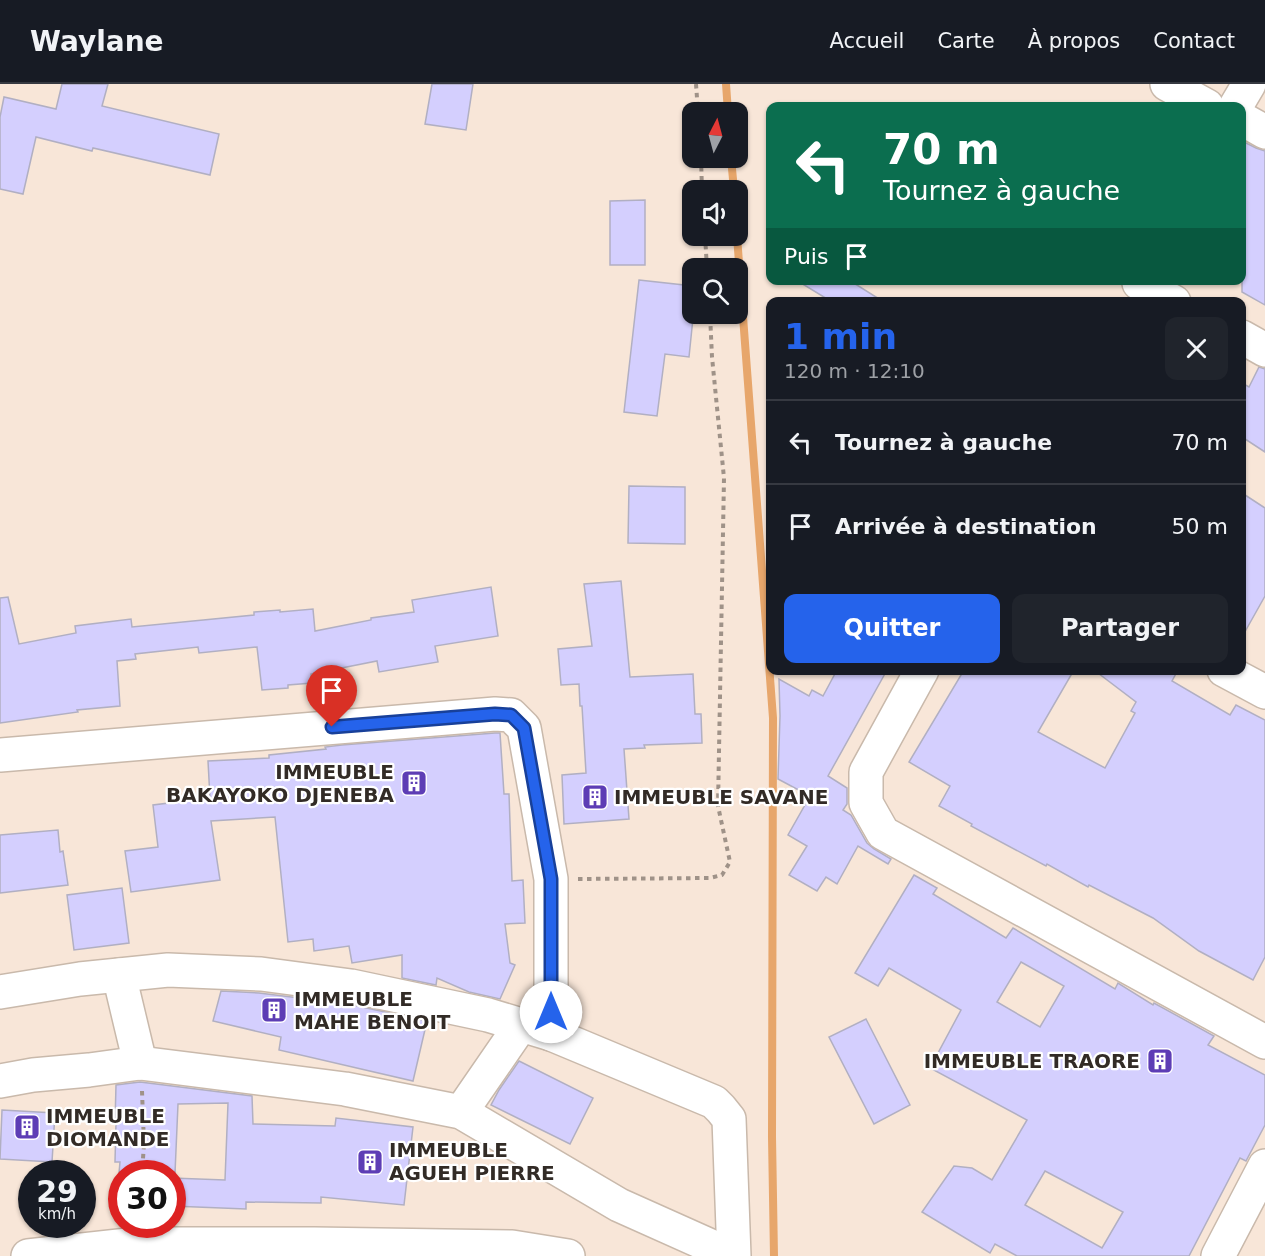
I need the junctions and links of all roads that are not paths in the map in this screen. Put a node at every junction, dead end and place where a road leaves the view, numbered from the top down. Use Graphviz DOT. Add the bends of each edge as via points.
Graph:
graph roads {
  1 [pos="1167,84"];
  2 [pos="1249,84"];
  3 [pos="1200,102"];
  4 [pos="1238,102"];
  5 [pos="1246,121"];
  6 [pos="1265,132"];
  7 [pos="1136,288"];
  8 [pos="1160,297"];
  9 [pos="1246,340"];
  10 [pos="1265,350"];
  11 [pos="919,675"];
  12 [pos="1233,675"];
  13 [pos="1265,692"];
  14 [pos="0,755"];
  15 [pos="119,975"];
  16 [pos="0,992"];
  17 [pos="536,1030"];
  18 [pos="1265,1042"];
  19 [pos="140,1063"];
  20 [pos="0,1081"];
  21 [pos="461,1112"];
  22 [pos="1265,1166"];
  23 [pos="28,1256"];
  24 [pos="568,1256"];
  25 [pos="734,1256"];
  26 [pos="1218,1256"];
  1 -- 3 [label="street"];
  2 -- 4 [label="street"];
  5 -- 6 [label="street"];
  7 -- 8 [label="street"];
  9 -- 10 [label="street"];
  11 -- 18 [label="street" via="866,772 866,803 883,833"];
  12 -- 13 [label="street"];
  14 -- 17 [label="street" via="511,715 524,728 551,879"];
  15 -- 16 [label="street"];
  15 -- 17 [label="street" via="168,970 261,974 351,986 488,1015"];
  15 -- 19 [label="street"];
  17 -- 21 [label="street"];
  17 -- 25 [label="street" via="714,1102 721,1109 729,1119"];
  19 -- 20 [label="street"];
  19 -- 21 [label="street" via="345,1089"];
  21 -- 25 [label="street" via="619,1205"];
  22 -- 26 [label="street"];
  23 -- 24 [label="street" via="137,1244 512,1247"];
}
